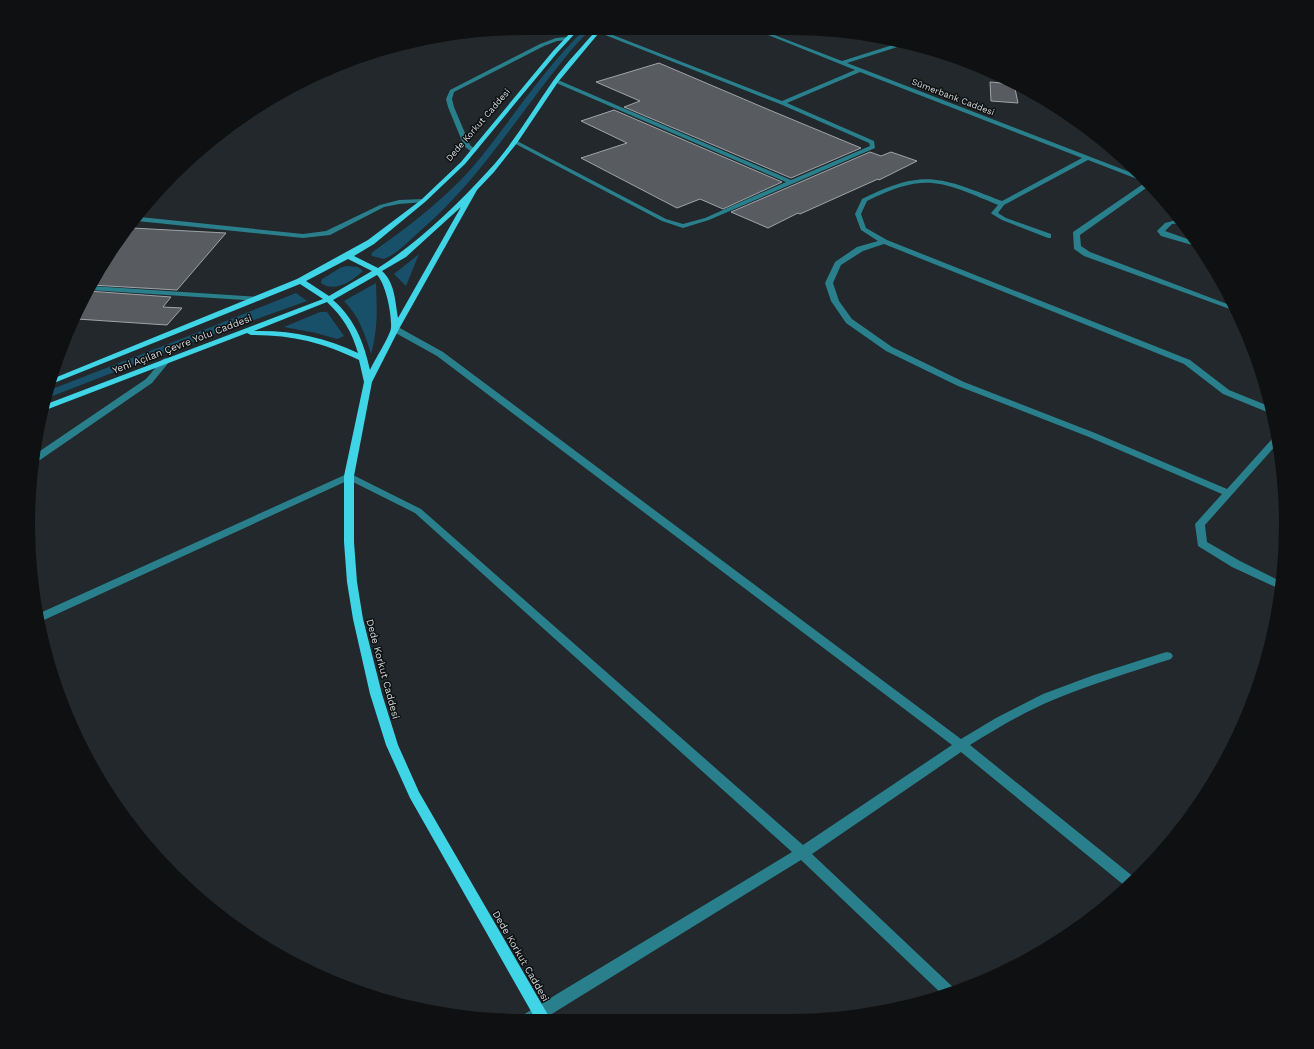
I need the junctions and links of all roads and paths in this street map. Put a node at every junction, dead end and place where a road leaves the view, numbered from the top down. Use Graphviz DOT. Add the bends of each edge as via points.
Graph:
graph roads {
  1 [pos="571,35"];
  2 [pos="595,35"];
  3 [pos="612,35"];
  4 [pos="770,35"];
  5 [pos="567,39"];
  6 [pos="894,46"];
  7 [pos="841,63"];
  8 [pos="859,70"];
  9 [pos="556,81"];
  10 [pos="782,103"];
  11 [pos="515,142"];
  12 [pos="474,151"];
  13 [pos="1087,158"];
  14 [pos="1134,176"];
  15 [pos="790,182"];
  16 [pos="1144,186"];
  17 [pos="474,190"];
  18 [pos="423,201"];
  19 [pos="1002,204"];
  20 [pos="142,219"];
  21 [pos="1173,221"];
  22 [pos="1048,236"];
  23 [pos="884,242"];
  24 [pos="1189,242"];
  25 [pos="348,256"];
  26 [pos="379,271"];
  27 [pos="300,281"];
  28 [pos="96,288"];
  29 [pos="258,298"];
  30 [pos="329,299"];
  31 [pos="1228,307"];
  32 [pos="395,329"];
  33 [pos="241,333"];
  34 [pos="364,359"];
  35 [pos="166,361"];
  36 [pos="57,380"];
  37 [pos="368,382"];
  38 [pos="50,405"];
  39 [pos="1265,408"];
  40 [pos="1272,444"];
  41 [pos="40,456"];
  42 [pos="349,476"];
  43 [pos="1228,493"];
  44 [pos="1275,583"];
  45 [pos="43,615"];
  46 [pos="1167,656"];
  47 [pos="961,745"];
  48 [pos="802,852"];
  49 [pos="1127,879"];
  50 [pos="946,988"];
  51 [pos="535,1014"];
  52 [pos="543,1014"];
  1 -- 5 [label="main road, Dede Korkut Caddesi"];
  2 -- 9 [label="main road, Dede Korkut Caddesi"];
  3 -- 10 [label="street"];
  4 -- 7 [label="street, Sümerbank Caddesi"];
  5 -- 12 [label="main road, Dede Korkut Caddesi"];
  5 -- 12 [label="street" via="542,45 452,91 449,98 451,108 467,146"];
  6 -- 7 [label="street"];
  7 -- 8 [label="street, Sümerbank Caddesi"];
  8 -- 10 [label="street"];
  8 -- 13 [label="street, Sümerbank Caddesi"];
  9 -- 11 [label="main road, Dede Korkut Caddesi"];
  9 -- 15 [label="street"];
  10 -- 15 [label="street" via="872,142 873,148"];
  11 -- 15 [label="street" via="664,220 683,226 707,219"];
  11 -- 17 [label="main road, Dede Korkut Caddesi"];
  12 -- 18 [label="main road, Dede Korkut Caddesi"];
  13 -- 14 [label="street, Sümerbank Caddesi"];
  13 -- 19 [label="street"];
  16 -- 31 [label="street" via="1076,234 1077,247 1087,254"];
  17 -- 26 [label="main road, Dede Korkut Caddesi" via="420,242"];
  17 -- 32 [label="main road, Dede Korkut Caddesi"];
  18 -- 20 [label="street" via="382,206 328,233 303,236"];
  18 -- 25 [label="main road, Dede Korkut Caddesi" via="371,242"];
  19 -- 22 [label="street" via="994,213"];
  19 -- 23 [label="street" via="954,185 931,180 911,181 886,189 864,200 858,214 863,229"];
  21 -- 24 [label="street" via="1160,231"];
  23 -- 39 [label="street" via="1186,362 1226,392"];
  23 -- 43 [label="street" via="860,249 838,264 829,283 836,301 849,321 889,350 961,384 1092,435"];
  25 -- 26 [label="main road"];
  25 -- 27 [label="main road, Dede Korkut Caddesi"];
  26 -- 30 [label="main road, Dede Korkut Caddesi"];
  26 -- 32 [label="main road" via="389,284"];
  27 -- 29 [label="main road, Yeni Açılan Çevre Yolu Caddesi"];
  27 -- 30 [label="main road, Dede Korkut Caddesi"];
  28 -- 29 [label="street"];
  29 -- 36 [label="main road, Yeni Açılan Çevre Yolu Caddesi"];
  30 -- 33 [label="main road, Yeni Açılan Çevre Yolu Caddesi"];
  30 -- 34 [label="main road, Dede Korkut Caddesi" via="357,335"];
  32 -- 37 [label="main road, Dede Korkut Caddesi"];
  32 -- 47 [label="street" via="440,354"];
  33 -- 34 [label="main road" via="268,332 305,336 326,342"];
  33 -- 35 [label="main road, Yeni Açılan Çevre Yolu Caddesi"];
  34 -- 37 [label="main road, Dede Korkut Caddesi"];
  35 -- 38 [label="main road, Yeni Açılan Çevre Yolu Caddesi"];
  35 -- 41 [label="street" via="149,381"];
  37 -- 42 [label="main road, Dede Korkut Caddesi"];
  40 -- 43 [label="street"];
  42 -- 45 [label="street"];
  42 -- 48 [label="street" via="418,510"];
  42 -- 51 [label="main road, Dede Korkut Caddesi" via="352,582 376,694 392,745 414,794"];
  43 -- 44 [label="street" via="1200,524 1202,544"];
  46 -- 47 [label="street" via="1093,680 1032,705"];
  47 -- 48 [label="street"];
  47 -- 49 [label="street"];
  48 -- 50 [label="street"];
  48 -- 52 [label="street"];
}
